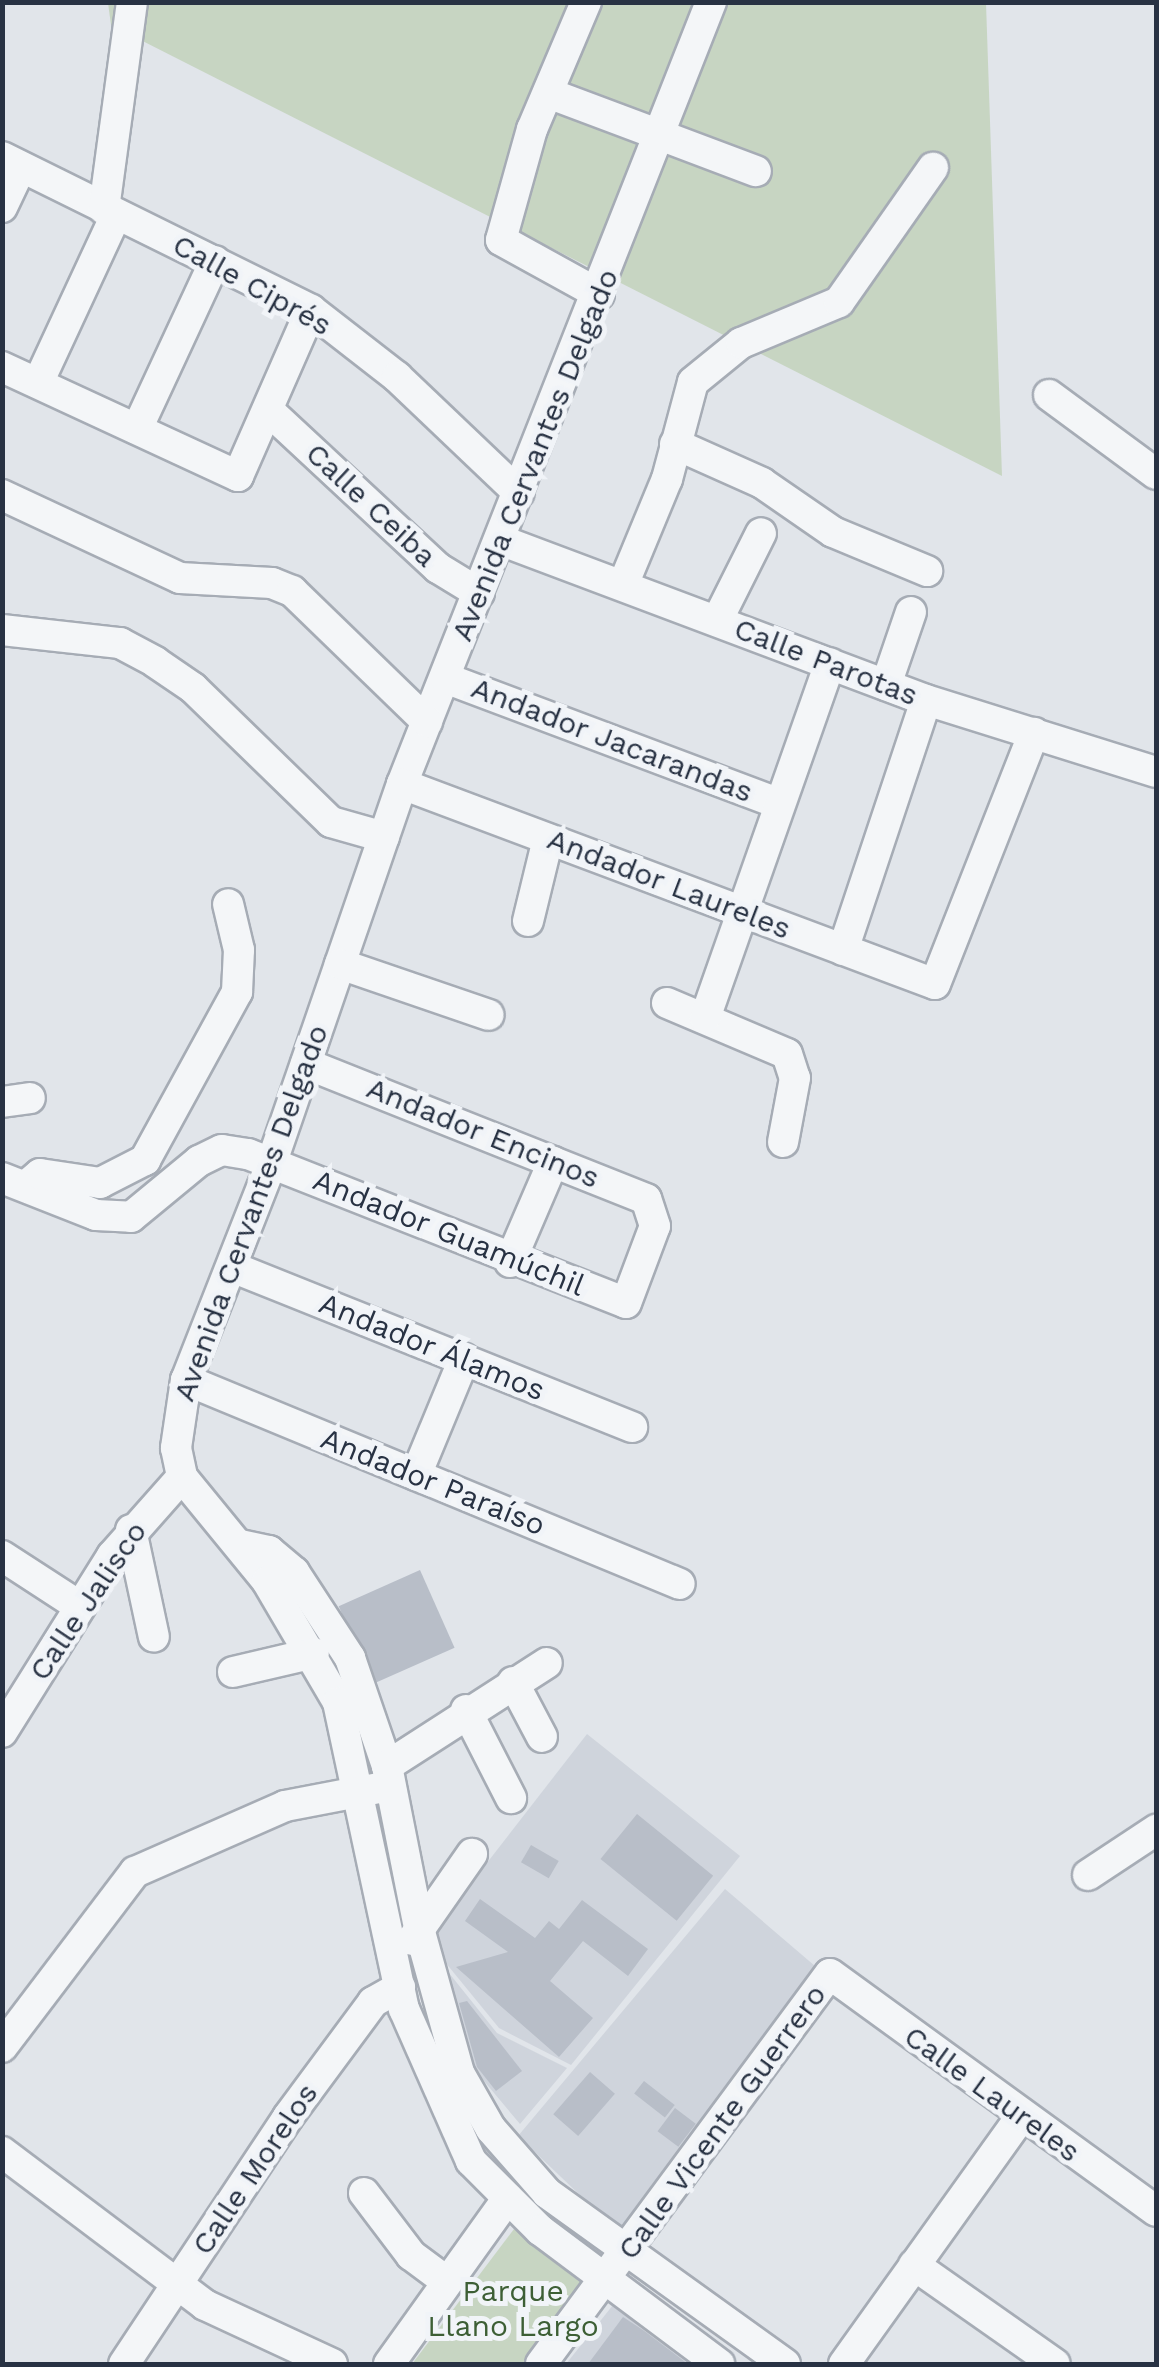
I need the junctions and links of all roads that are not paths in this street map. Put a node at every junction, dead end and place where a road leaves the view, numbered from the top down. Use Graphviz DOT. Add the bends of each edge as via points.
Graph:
graph roads {
  1 [pos="132,2"];
  2 [pos="586,2"];
  3 [pos="711,2"];
  4 [pos="548,93"];
  5 [pos="663,137"];
  6 [pos="12,162"];
  7 [pos="933,168"];
  8 [pos="756,171"];
  9 [pos="2,207"];
  10 [pos="110,212"];
  11 [pos="215,261"];
  12 [pos="599,294"];
  13 [pos="311,310"];
  14 [pos="2,366"];
  15 [pos="38,383"];
  16 [pos="1048,395"];
  17 [pos="268,410"];
  18 [pos="137,429"];
  19 [pos="675,444"];
  20 [pos="1156,474"];
  21 [pos="519,493"];
  22 [pos="2,495"];
  23 [pos="761,533"];
  24 [pos="500,540"];
  25 [pos="927,571"];
  26 [pos="623,586"];
  27 [pos="479,592"];
  28 [pos="912,612"];
  29 [pos="718,621"];
  30 [pos="2,630"];
  31 [pos="830,663"];
  32 [pos="445,678"];
  33 [pos="886,684"];
  34 [pos="926,700"];
  35 [pos="427,722"];
  36 [pos="1034,733"];
  37 [pos="1156,772"];
  38 [pos="402,784"];
  39 [pos="778,803"];
  40 [pos="384,837"];
  41 [pos="548,839"];
  42 [pos="228,904"];
  43 [pos="738,910"];
  44 [pos="528,920"];
  45 [pos="843,950"];
  46 [pos="340,964"];
  47 [pos="667,1002"];
  48 [pos="489,1015"];
  49 [pos="705,1018"];
  50 [pos="306,1064"];
  51 [pos="783,1142"];
  52 [pos="272,1162"];
  53 [pos="553,1162"];
  54 [pos="15,1182"];
  55 [pos="510,1262"];
  56 [pos="232,1267"];
  57 [pos="626,1303"];
  58 [pos="464,1359"];
  59 [pos="186,1380"];
  60 [pos="632,1427"];
  61 [pos="416,1475"];
  62 [pos="182,1477"];
  63 [pos="131,1530"];
  64 [pos="2,1556"];
  65 [pos="680,1584"];
  66 [pos="79,1606"];
  67 [pos="154,1637"];
  68 [pos="316,1639"];
  69 [pos="547,1664"];
  70 [pos="234,1672"];
  71 [pos="513,1682"];
  72 [pos="466,1710"];
  73 [pos="2,1732"];
  74 [pos="542,1737"];
  75 [pos="381,1781"];
  76 [pos="510,1798"];
  77 [pos="1156,1830"];
  78 [pos="472,1854"];
  79 [pos="1088,1875"];
  80 [pos="420,1932"];
  81 [pos="396,1973"];
  82 [pos="830,1974"];
  83 [pos="2,2048"];
  84 [pos="1021,2117"];
  85 [pos="2,2152"];
  86 [pos="364,2193"];
  87 [pos="508,2198"];
  88 [pos="1156,2211"];
  89 [pos="626,2254"];
  90 [pos="914,2265"];
  91 [pos="446,2281"];
  92 [pos="606,2282"];
  93 [pos="180,2285"];
  94 [pos="124,2364"];
  95 [pos="332,2364"];
  96 [pos="389,2364"];
  97 [pos="541,2364"];
  98 [pos="719,2364"];
  99 [pos="786,2364"];
  100 [pos="844,2364"];
  101 [pos="1055,2364"];
  1 -- 10 [label="street"];
  2 -- 4 [label="street"];
  3 -- 5 [label="street, Avenida Cervantes Delgado"];
  4 -- 5 [label="street"];
  4 -- 12 [label="street" via="501,240"];
  5 -- 8 [label="street"];
  5 -- 12 [label="street, Avenida Cervantes Delgado"];
  6 -- 9 [label="street"];
  6 -- 10 [label="street, Calle Ciprés"];
  7 -- 19 [label="street" via="847,294 741,344 693,382"];
  10 -- 11 [label="street, Calle Ciprés"];
  10 -- 15 [label="street"];
  11 -- 13 [label="street, Calle Ciprés"];
  11 -- 18 [label="street"];
  12 -- 21 [label="street, Avenida Cervantes Delgado"];
  13 -- 17 [label="street"];
  13 -- 21 [label="street, Calle Ciprés" via="397,377"];
  14 -- 15 [label="street"];
  15 -- 18 [label="street"];
  16 -- 20 [label="street"];
  17 -- 18 [label="street" via="238,476"];
  17 -- 27 [label="street, Calle Ceiba" via="438,568"];
  19 -- 25 [label="street" via="762,484 833,532"];
  19 -- 26 [label="street"];
  21 -- 24 [label="street, Avenida Cervantes Delgado"];
  22 -- 35 [label="street" via="180,578 272,583 292,591"];
  23 -- 29 [label="street"];
  24 -- 26 [label="street, Calle Parotas"];
  24 -- 27 [label="street, Avenida Cervantes Delgado"];
  26 -- 29 [label="street, Calle Parotas"];
  27 -- 32 [label="street, Avenida Cervantes Delgado"];
  28 -- 33 [label="street"];
  29 -- 31 [label="street, Calle Parotas"];
  30 -- 40 [label="street" via="120,644 155,662 193,688 331,822"];
  31 -- 33 [label="street, Calle Parotas"];
  31 -- 39 [label="street"];
  32 -- 35 [label="street, Avenida Cervantes Delgado"];
  32 -- 39 [label="street, Andador Jacarandas"];
  33 -- 34 [label="street, Calle Parotas"];
  34 -- 36 [label="street, Calle Parotas"];
  34 -- 45 [label="street"];
  35 -- 38 [label="street, Avenida Cervantes Delgado"];
  36 -- 37 [label="street, Calle Parotas"];
  36 -- 45 [label="street, Andador Laureles" via="935,984"];
  38 -- 40 [label="street, Avenida Cervantes Delgado"];
  38 -- 41 [label="street, Andador Laureles"];
  39 -- 43 [label="street"];
  40 -- 46 [label="street, Avenida Cervantes Delgado"];
  41 -- 43 [label="street, Andador Laureles"];
  41 -- 44 [label="street"];
  42 -- 54 [label="street" via="239,950 237,992 226,1024 145,1160 111,1181 40,1174"];
  43 -- 45 [label="street, Andador Laureles"];
  43 -- 49 [label="street"];
  46 -- 48 [label="street"];
  46 -- 50 [label="street, Avenida Cervantes Delgado"];
  47 -- 49 [label="street"];
  49 -- 51 [label="street" via="787,1054 795,1078"];
  50 -- 52 [label="street, Avenida Cervantes Delgado"];
  50 -- 53 [label="street, Andador Encinos"];
  52 -- 54 [label="street, Andador Guamúchil" via="222,1150 130,1217 96,1215"];
  52 -- 55 [label="street, Andador Guamúchil"];
  52 -- 56 [label="street, Avenida Cervantes Delgado"];
  53 -- 55 [label="street"];
  53 -- 57 [label="street, Andador Encinos" via="632,1191 654,1211"];
  55 -- 57 [label="street, Andador Guamúchil"];
  56 -- 58 [label="street, Andador Álamos"];
  56 -- 59 [label="street, Avenida Cervantes Delgado"];
  58 -- 60 [label="street, Andador Álamos"];
  58 -- 61 [label="street"];
  59 -- 61 [label="street, Andador Paraíso"];
  59 -- 62 [label="street, Avenida Cervantes Delgado" via="176,1448"];
  61 -- 65 [label="street, Andador Paraíso"];
  62 -- 63 [label="street, Calle Jalisco"];
  62 -- 68 [label="street"];
  63 -- 66 [label="street, Calle Jalisco"];
  63 -- 67 [label="street"];
  64 -- 66 [label="street"];
  66 -- 73 [label="street, Calle Jalisco"];
  68 -- 70 [label="street"];
  68 -- 75 [label="street" via="338,1702"];
  69 -- 71 [label="street"];
  71 -- 72 [label="street"];
  71 -- 74 [label="street"];
  72 -- 75 [label="street"];
  72 -- 76 [label="street"];
  75 -- 80 [label="street"];
  75 -- 81 [label="street"];
  75 -- 83 [label="street" via="285,1806 136,1872"];
  77 -- 79 [label="street"];
  78 -- 80 [label="street, Calle Morelos"];
  80 -- 81 [label="street, Calle Morelos"];
  80 -- 89 [label="street" via="459,2073 491,2129 547,2193"];
  81 -- 87 [label="street" via="471,2161"];
  81 -- 93 [label="street, Calle Morelos" via="330,2059"];
  82 -- 84 [label="street, Calle Laureles"];
  82 -- 89 [label="street, Calle Vicente Guerrero"];
  84 -- 88 [label="street, Calle Laureles"];
  84 -- 90 [label="street"];
  85 -- 93 [label="street"];
  86 -- 91 [label="street" via="410,2255"];
  87 -- 91 [label="street"];
  87 -- 92 [label="street"];
  89 -- 92 [label="street, Calle Vicente Guerrero"];
  89 -- 99 [label="street"];
  90 -- 100 [label="street"];
  90 -- 101 [label="street"];
  91 -- 96 [label="street"];
  92 -- 97 [label="street, Calle Vicente Guerrero"];
  92 -- 98 [label="street"];
  93 -- 94 [label="street, Calle Morelos"];
  93 -- 95 [label="street" via="254,2333"];
}
